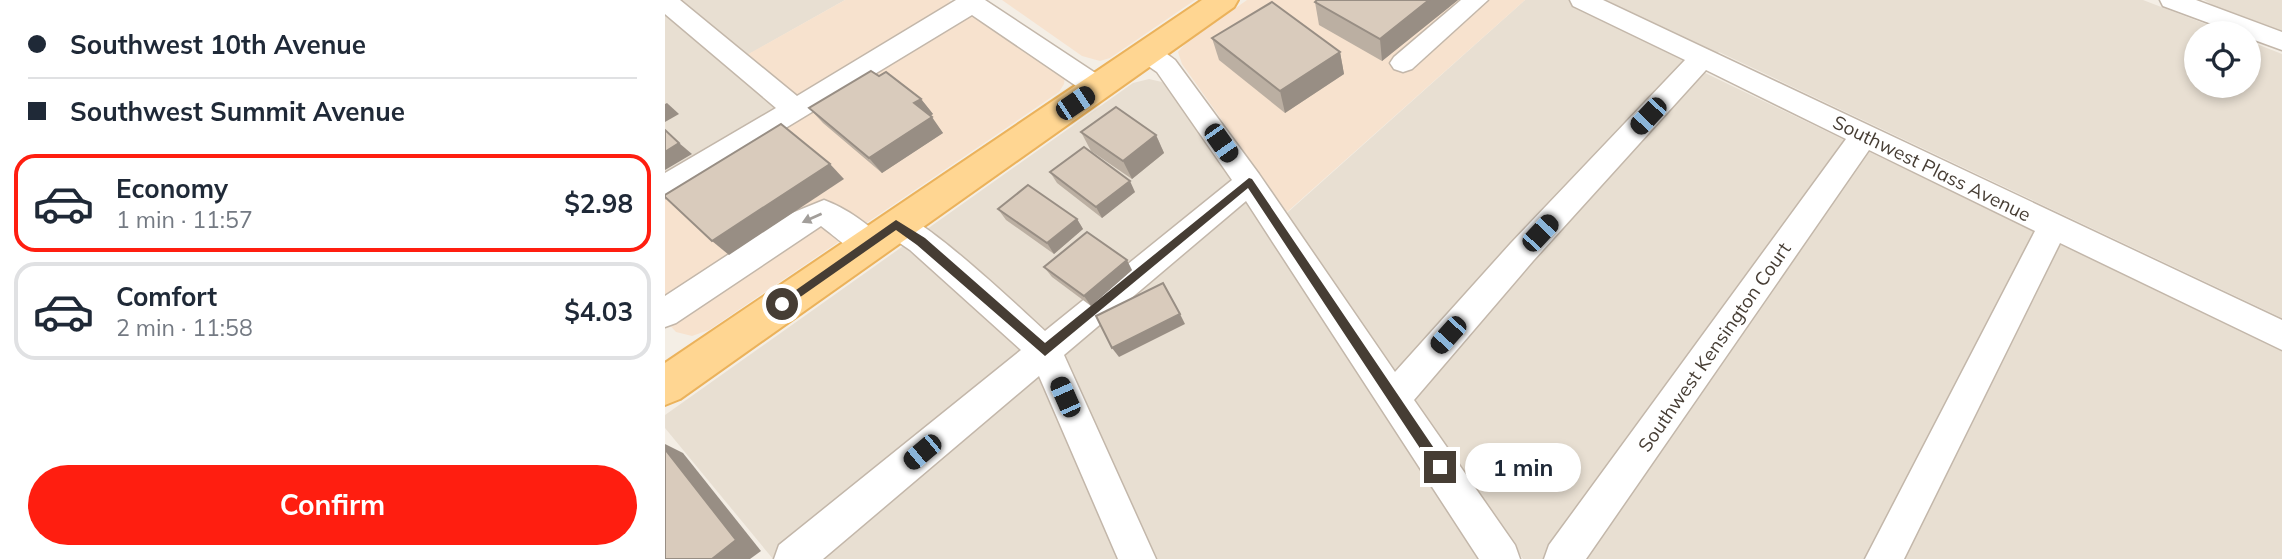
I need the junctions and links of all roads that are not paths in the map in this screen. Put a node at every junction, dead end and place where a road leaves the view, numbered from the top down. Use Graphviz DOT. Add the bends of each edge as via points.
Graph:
graph roads {
  1 [pos="1223,0"];
  2 [pos="1476,0"];
  3 [pos="1582,0"];
  4 [pos="2172,0"];
  5 [pos="665,1"];
  6 [pos="971,1"];
  7 [pos="2282,41"];
  8 [pos="1147,53"];
  9 [pos="1702,58"];
  10 [pos="1403,63"];
  11 [pos="1097,87"];
  12 [pos="795,109"];
  13 [pos="1864,135"];
  14 [pos="1249,182"];
  15 [pos="665,187"];
  16 [pos="2053,226"];
  17 [pos="882,234"];
  18 [pos="665,313"];
  19 [pos="2282,336"];
  20 [pos="1045,351"];
  21 [pos="668,378"];
  22 [pos="1394,398"];
  23 [pos="798,557"];
  24 [pos="1137,559"];
  25 [pos="1501,559"];
  26 [pos="1563,559"];
  27 [pos="1884,559"];
  1 -- 8 [label="main road"];
  2 -- 10 [label="street"];
  3 -- 9 [label="street, Southwest Plass Avenue"];
  4 -- 7 [label="street"];
  5 -- 12 [label="street"];
  6 -- 11 [label="street"];
  6 -- 12 [label="street"];
  8 -- 11 [label="main road"];
  8 -- 14 [label="street" via="1166,66"];
  9 -- 13 [label="street, Southwest Plass Avenue"];
  9 -- 22 [label="street"];
  11 -- 17 [label="main road"];
  12 -- 15 [label="street"];
  13 -- 16 [label="street, Southwest Plass Avenue"];
  13 -- 26 [label="street, Southwest Kensington Court"];
  14 -- 20 [label="street"];
  14 -- 22 [label="street"];
  16 -- 19 [label="street, Southwest Plass Avenue"];
  16 -- 27 [label="street"];
  17 -- 18 [label="street, one-way" via="824,212 803,221"];
  17 -- 20 [label="street" via="921,242"];
  17 -- 21 [label="main road"];
  20 -- 23 [label="street"];
  20 -- 24 [label="street"];
  22 -- 25 [label="street"];
}
